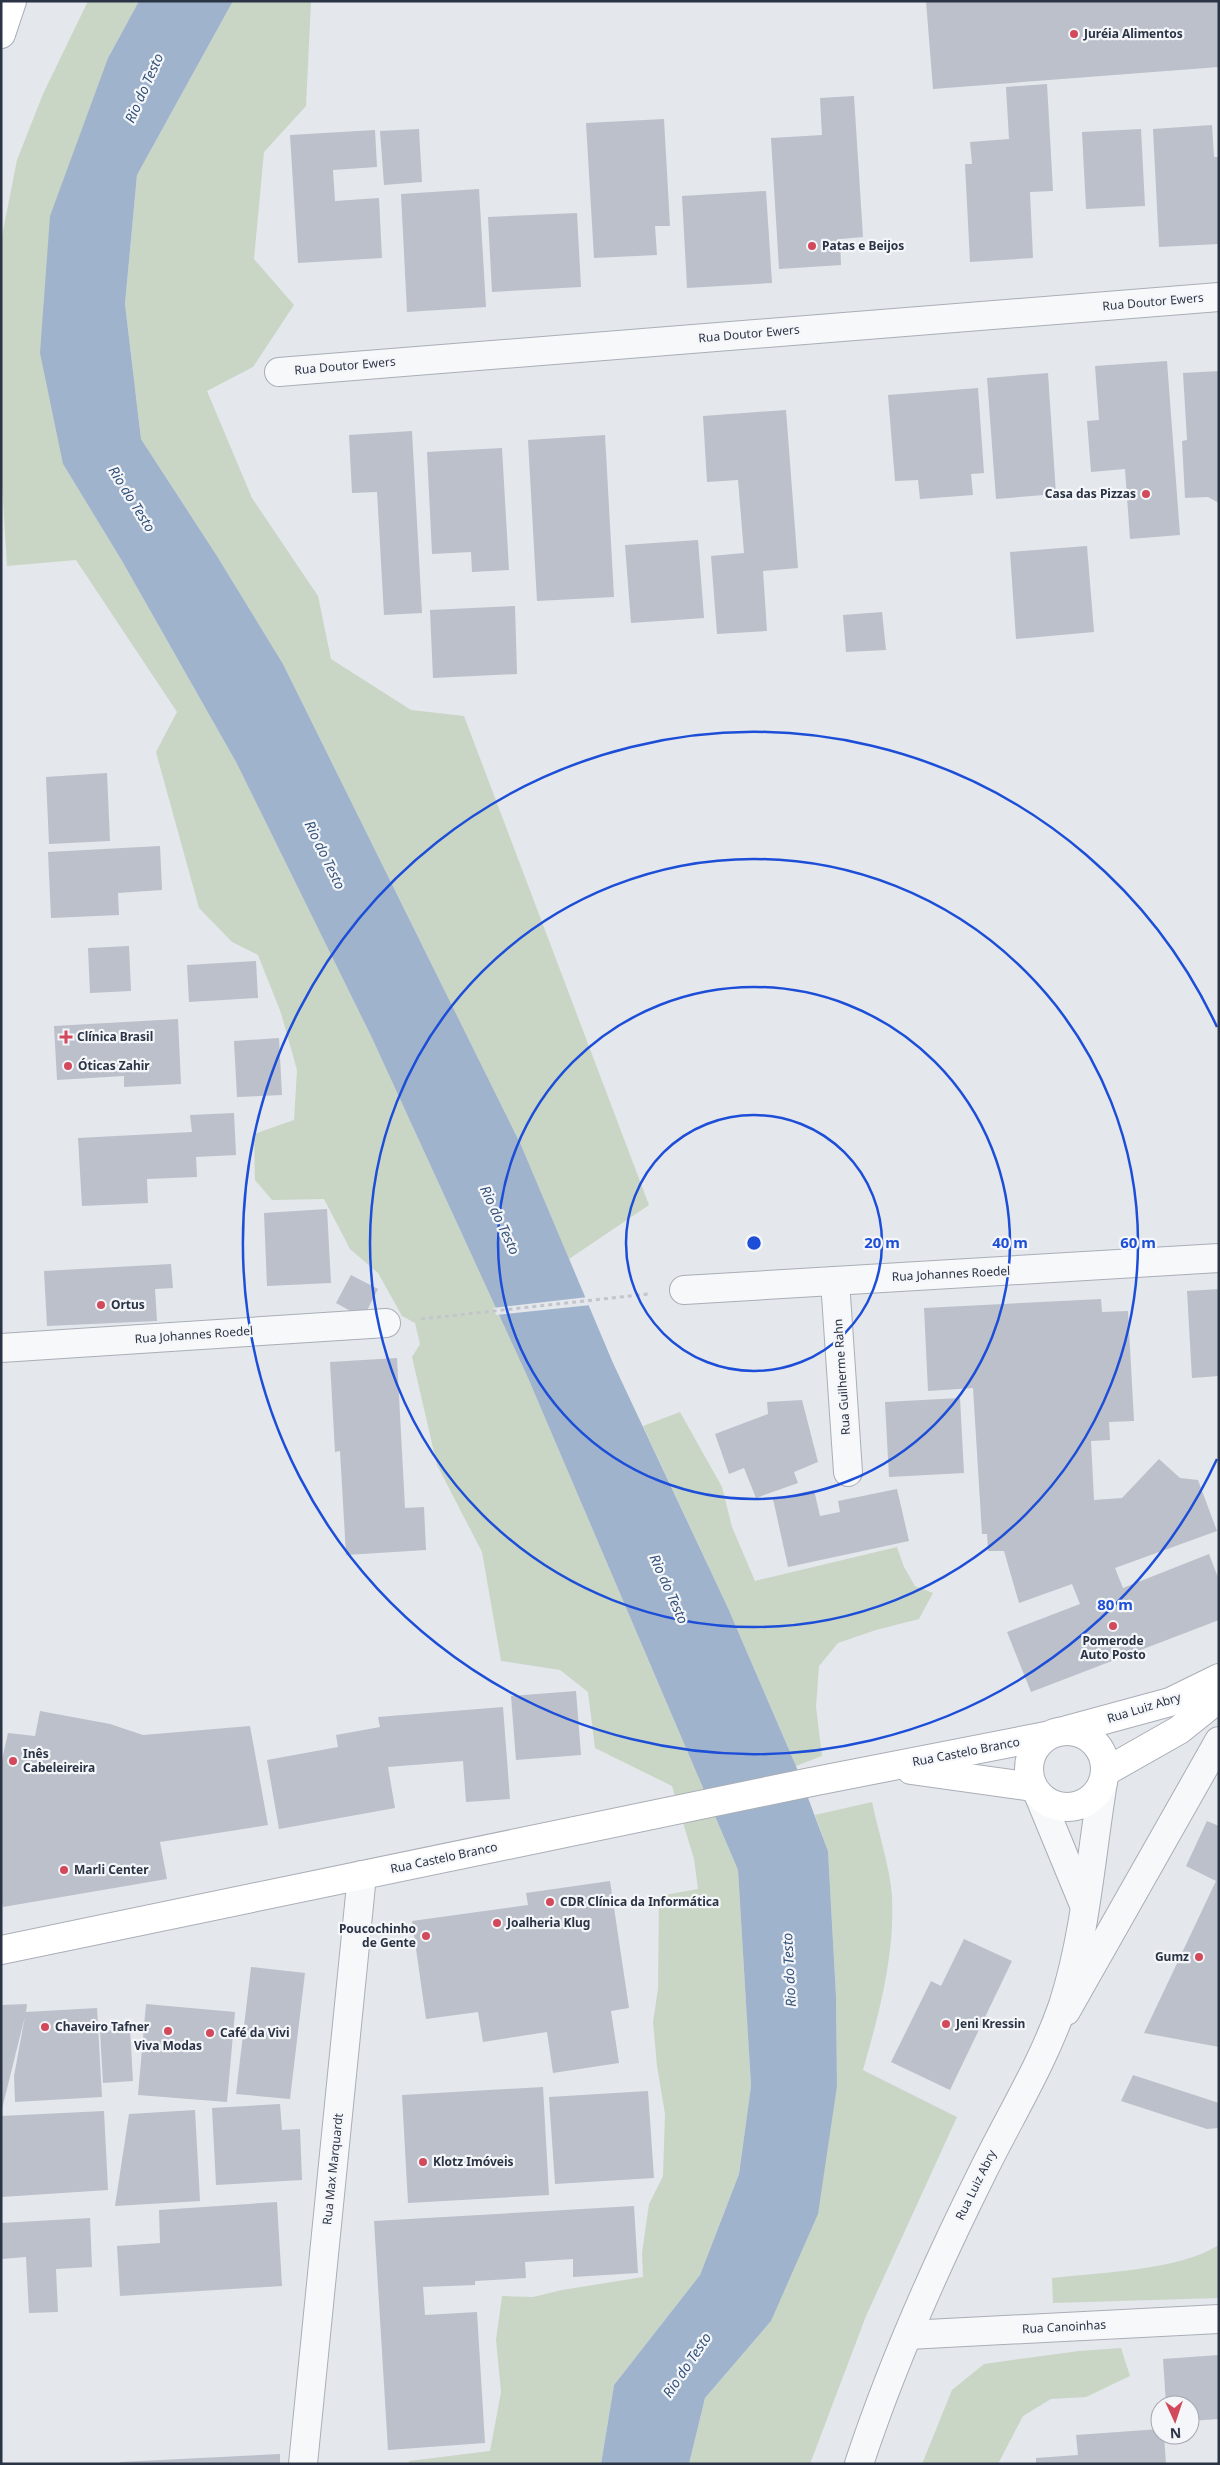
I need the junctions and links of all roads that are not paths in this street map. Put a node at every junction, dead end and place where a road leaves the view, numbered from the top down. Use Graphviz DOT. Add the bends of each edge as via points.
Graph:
graph roads {
  1 [pos="12,1"];
  2 [pos="1,34"];
  3 [pos="1219,297"];
  4 [pos="279,372"];
  5 [pos="1219,1258"];
  6 [pos="835,1282"];
  7 [pos="684,1290"];
  8 [pos="386,1323"];
  9 [pos="1,1348"];
  10 [pos="848,1472"];
  11 [pos="1219,1678"];
  12 [pos="1219,1698"];
  13 [pos="1056,1733"];
  14 [pos="1219,1741"];
  15 [pos="887,1767"];
  16 [pos="1104,1777"];
  17 [pos="1036,1792"];
  18 [pos="362,1875"];
  19 [pos="1084,1905"];
  20 [pos="1,1950"];
  21 [pos="1050,2040"];
  22 [pos="1219,2319"];
  23 [pos="908,2335"];
  24 [pos="303,2464"];
  25 [pos="860,2464"];
  1 -- 2 [label="main road"];
  3 -- 4 [label="street, Rua Doutor Ewers"];
  5 -- 6 [label="street, Rua Johannes Roedel"];
  6 -- 7 [label="street, Rua Johannes Roedel"];
  6 -- 10 [label="street, Rua Guilherme Rahn"];
  8 -- 9 [label="street, Rua Johannes Roedel"];
  11 -- 13 [label="main road, Rua Luiz Abry" via="1170,1702"];
  12 -- 16 [label="main road, Rua Luiz Abry" via="1179,1730"];
  13 -- 15 [label="main road, Rua Castelo Branco"];
  13 -- 16 [label="main road" via="1077,1732 1095,1743 1101,1751"];
  13 -- 17 [label="main road" via="1038,1742 1029,1759 1030,1779"];
  14 -- 21 [label="street"];
  15 -- 17 [label="main road, Rua Castelo Branco"];
  15 -- 18 [label="main road, Rua Castelo Branco"];
  16 -- 17 [label="main road" via="1092,1797 1075,1806 1056,1805"];
  16 -- 19 [label="street, Rua Luiz Abry"];
  17 -- 19 [label="street"];
  18 -- 20 [label="main road, Rua Castelo Branco"];
  18 -- 24 [label="street, Rua Max Marquardt"];
  19 -- 21 [label="street, Rua Luiz Abry" via="1076,1957"];
  21 -- 23 [label="street, Rua Luiz Abry" via="955,2228"];
  22 -- 23 [label="street, Rua Canoinhas"];
  23 -- 25 [label="street, Rua Luiz Abry"];
}
